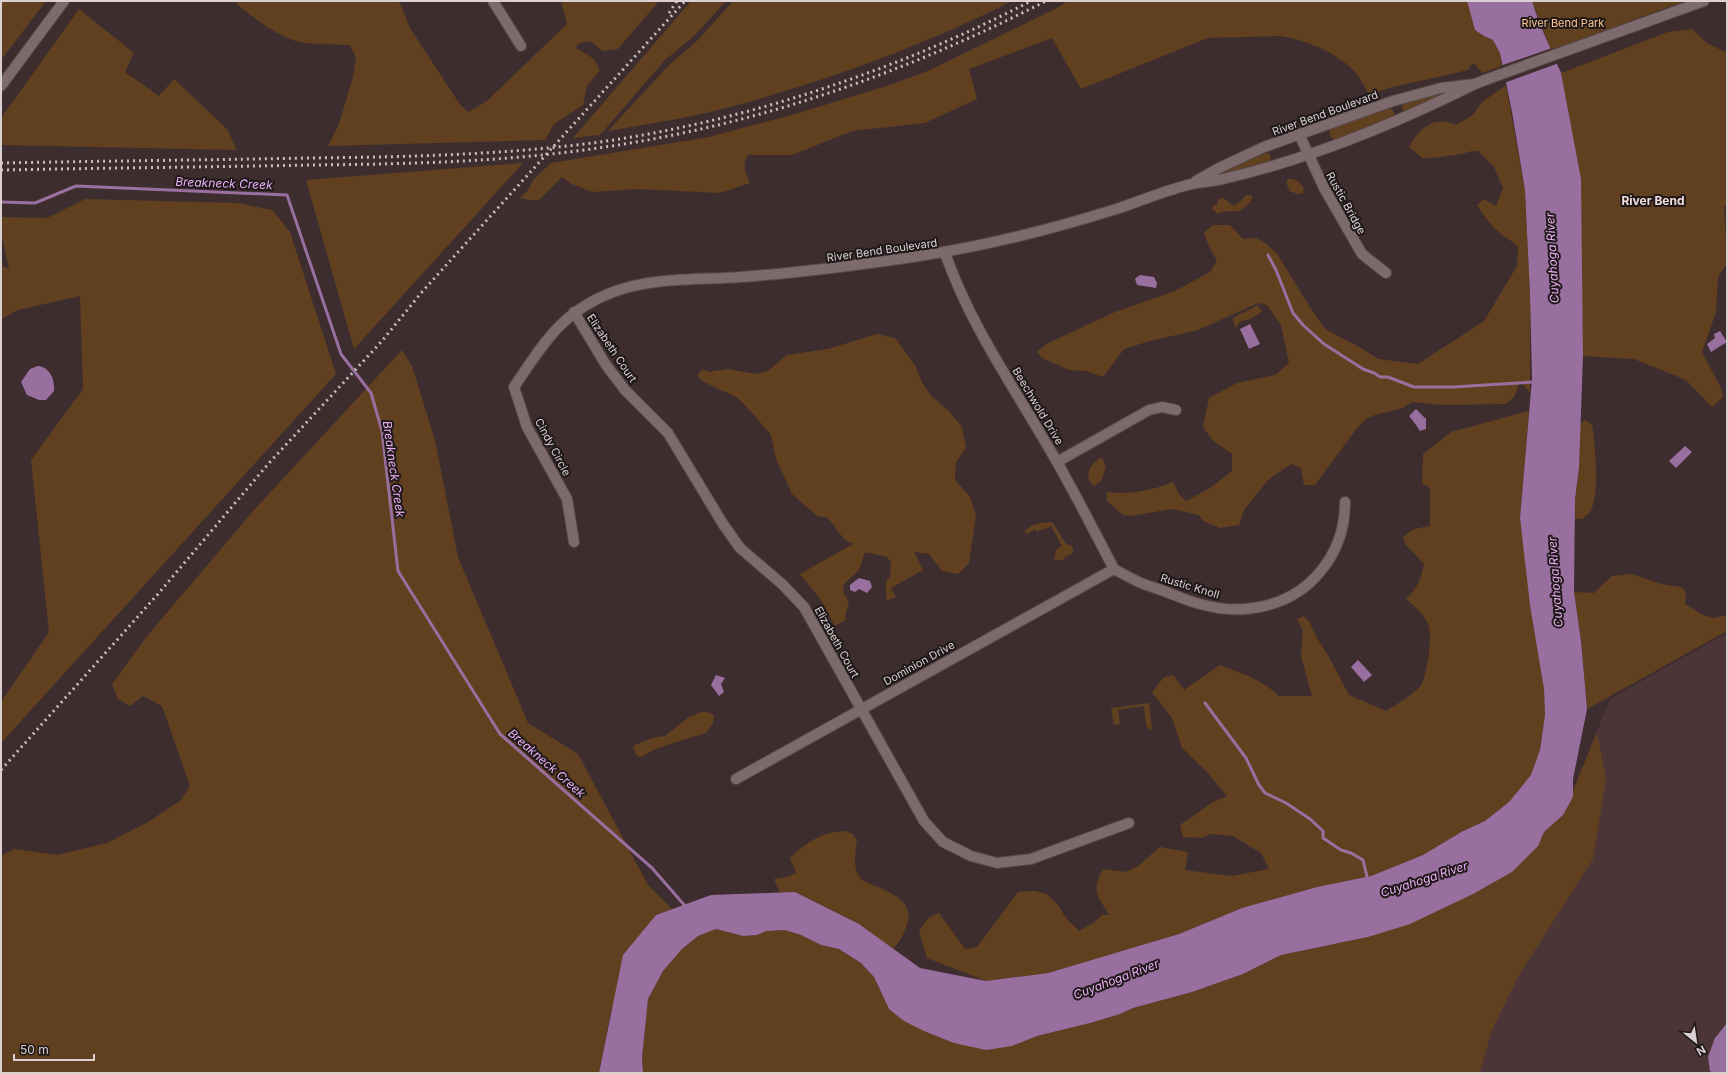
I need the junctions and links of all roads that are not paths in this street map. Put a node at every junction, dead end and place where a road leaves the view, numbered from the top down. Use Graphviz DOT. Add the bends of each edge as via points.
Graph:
graph roads {
  1 [pos="64,1"];
  2 [pos="493,1"];
  3 [pos="1704,1"];
  4 [pos="521,46"];
  5 [pos="1475,84"];
  6 [pos="1,86"];
  7 [pos="1299,134"];
  8 [pos="1308,154"];
  9 [pos="1191,184"];
  10 [pos="945,253"];
  11 [pos="1386,272"];
  12 [pos="574,312"];
  13 [pos="1176,410"];
  14 [pos="1057,462"];
  15 [pos="1345,502"];
  16 [pos="574,542"];
  17 [pos="1114,569"];
  18 [pos="861,709"];
  19 [pos="736,779"];
  20 [pos="1129,823"];
  1 -- 6 [label="street"];
  2 -- 4 [label="street"];
  3 -- 5 [label="street, River Bend Boulevard"];
  5 -- 7 [label="street, River Bend Boulevard" via="1441,88 1394,101"];
  5 -- 8 [label="street, River Bend Boulevard" via="1401,120"];
  7 -- 8 [label="street, Rustic Bridge"];
  7 -- 9 [label="street, River Bend Boulevard" via="1264,147"];
  8 -- 9 [label="street, River Bend Boulevard" via="1223,178"];
  8 -- 11 [label="street, Rustic Bridge" via="1362,254"];
  9 -- 10 [label="street, River Bend Boulevard" via="1053,228"];
  10 -- 12 [label="street, River Bend Boulevard" via="819,271 643,284 613,292"];
  10 -- 14 [label="street, Beechwold Drive" via="978,328"];
  12 -- 16 [label="street, Cindy Circle" via="547,338 514,387 527,427 568,499"];
  12 -- 18 [label="street, Elizabeth Court" via="606,365 625,390 668,433 740,548 804,607"];
  13 -- 14 [label="street" via="1162,406 1149,410"];
  14 -- 17 [label="street, Beechwold Drive"];
  15 -- 17 [label="street, Rustic Knoll" via="1342,531 1330,558 1314,580 1272,604 1240,610 1204,605 1141,583"];
  17 -- 18 [label="street, Dominion Drive"];
  18 -- 19 [label="street, Dominion Drive"];
  18 -- 20 [label="street, Elizabeth Court" via="924,821 944,842 971,856 997,863 1031,859"];
}
